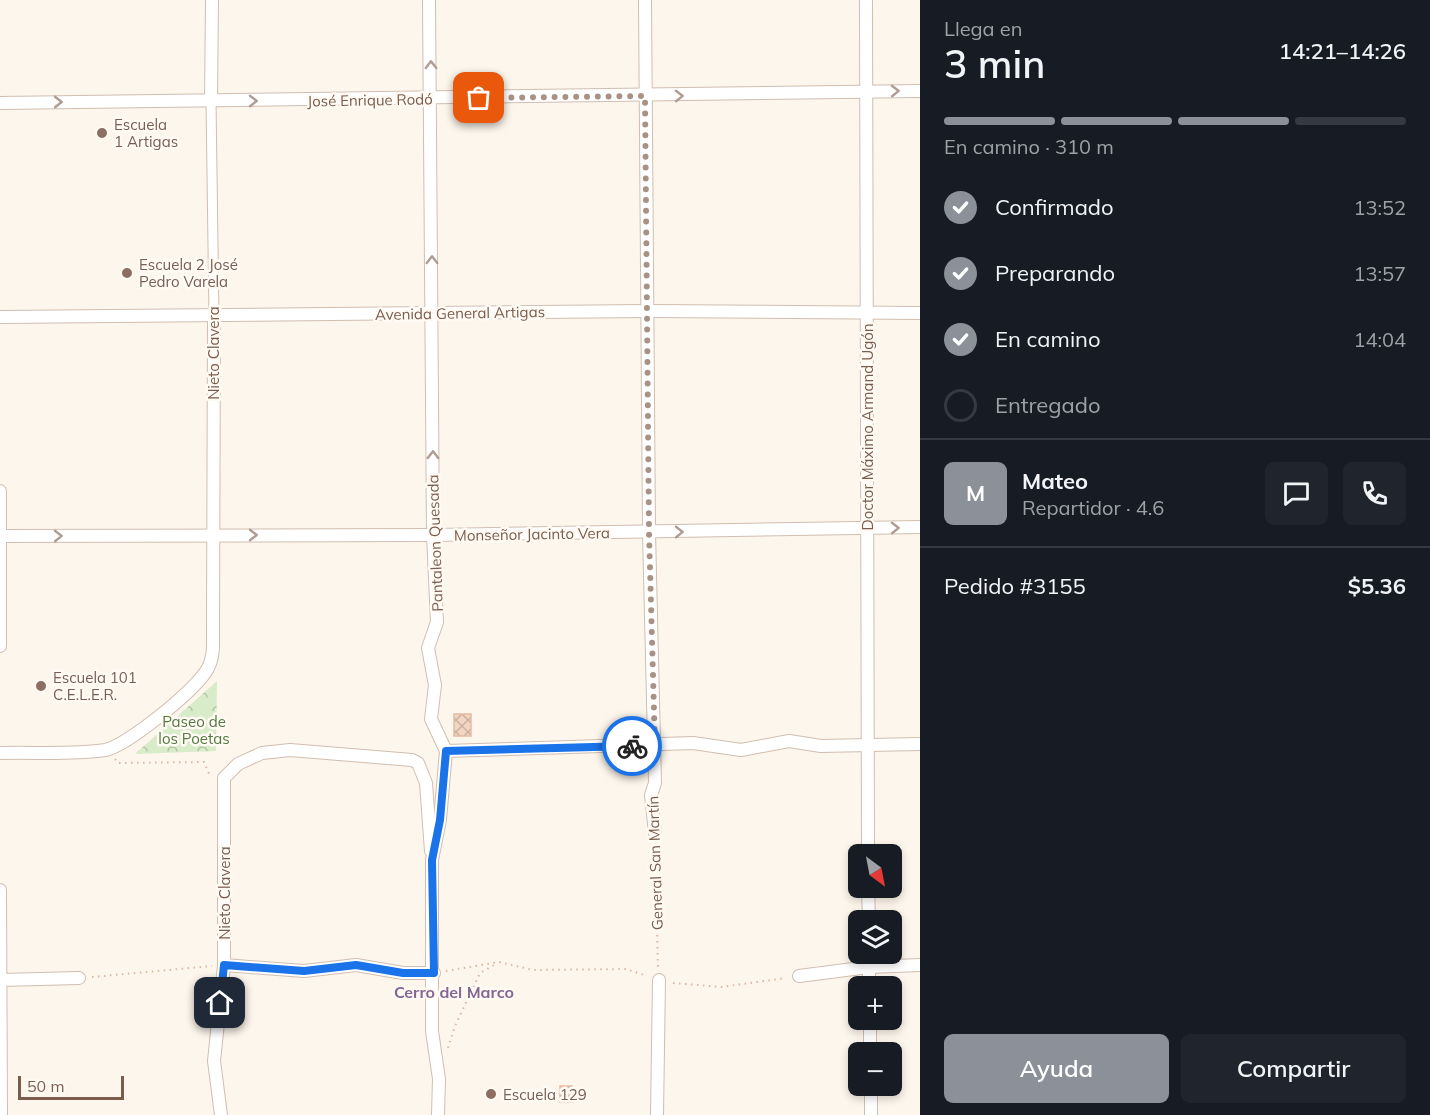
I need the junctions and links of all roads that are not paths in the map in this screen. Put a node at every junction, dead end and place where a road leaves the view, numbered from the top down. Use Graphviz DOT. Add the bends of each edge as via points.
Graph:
graph roads {
  1 [pos="212,0"];
  2 [pos="429,0"];
  3 [pos="645,0"];
  4 [pos="866,0"];
  5 [pos="920,91"];
  6 [pos="868,92"];
  7 [pos="645,96"];
  8 [pos="431,99"];
  9 [pos="211,101"];
  10 [pos="0,103"];
  11 [pos="648,311"];
  12 [pos="432,313"];
  13 [pos="920,313"];
  14 [pos="866,314"];
  15 [pos="0,317"];
  16 [pos="214,317"];
  17 [pos="0,491"];
  18 [pos="920,527"];
  19 [pos="868,529"];
  20 [pos="649,532"];
  21 [pos="213,535"];
  22 [pos="433,535"];
  23 [pos="1,536"];
  24 [pos="0,646"];
  25 [pos="867,744"];
  26 [pos="920,744"];
  27 [pos="655,746"];
  28 [pos="446,751"];
  29 [pos="0,753"];
  30 [pos="655,832"];
  31 [pos="868,844"];
  32 [pos="432,860"];
  33 [pos="0,890"];
  34 [pos="902,963"];
  35 [pos="852,964"];
  36 [pos="224,965"];
  37 [pos="920,965"];
  38 [pos="434,973"];
  39 [pos="799,976"];
  40 [pos="79,978"];
  41 [pos="0,980"];
  42 [pos="659,980"];
  43 [pos="871,1096"];
  44 [pos="1,1115"];
  45 [pos="221,1115"];
  46 [pos="438,1115"];
  47 [pos="657,1115"];
  48 [pos="871,1115"];
  1 -- 9 [label="street, Nieto Clavera"];
  8 -- 2 [label="street, Pantaleon Quesada, one-way"];
  3 -- 7 [label="street, General San Martín"];
  4 -- 6 [label="street, Doctor Máximo Armand Ugón"];
  6 -- 5 [label="street, José Enrique Rodó, one-way"];
  7 -- 6 [label="street, José Enrique Rodó, one-way"];
  6 -- 14 [label="street, Doctor Máximo Armand Ugón"];
  7 -- 8 [label="street, José Enrique Rodó"];
  7 -- 11 [label="street, General San Martín"];
  9 -- 8 [label="street, José Enrique Rodó, one-way"];
  12 -- 8 [label="street, Pantaleon Quesada, one-way"];
  10 -- 9 [label="street, José Enrique Rodó, one-way"];
  9 -- 16 [label="street, Nieto Clavera"];
  11 -- 12 [label="street, Avenida General Artigas"];
  11 -- 14 [label="street, Avenida General Artigas"];
  11 -- 20 [label="street, General San Martín"];
  12 -- 16 [label="street, Avenida General Artigas"];
  22 -- 12 [label="street, Pantaleon Quesada, one-way"];
  13 -- 14 [label="street, Avenida General Artigas"];
  14 -- 19 [label="street, Doctor Máximo Armand Ugón"];
  15 -- 16 [label="street, Avenida General Artigas"];
  16 -- 21 [label="street, Nieto Clavera"];
  17 -- 23 [label="street"];
  19 -- 18 [label="street, Monseñor Jacinto Vera, one-way"];
  20 -- 19 [label="street, Monseñor Jacinto Vera, one-way"];
  19 -- 25 [label="street, Doctor Máximo Armand Ugón"];
  20 -- 22 [label="street, Monseñor Jacinto Vera"];
  20 -- 27 [label="street, General San Martín"];
  21 -- 22 [label="street, Monseñor Jacinto Vera, one-way"];
  23 -- 21 [label="street, Monseñor Jacinto Vera, one-way"];
  21 -- 29 [label="street, Nieto Clavera" via="213,653 208,669 183,695 135,736 107,750"];
  22 -- 28 [label="street, Pantaleon Quesada" via="438,622 428,648 435,685 431,719"];
  23 -- 24 [label="street"];
  25 -- 26 [label="street"];
  25 -- 27 [label="street" via="821,746 789,741 741,750 693,743"];
  25 -- 31 [label="street, Doctor Máximo Armand Ugón"];
  27 -- 28 [label="street"];
  27 -- 30 [label="street, General San Martín" via="655,783 651,795"];
  28 -- 32 [label="street"];
  32 -- 36 [label="street, Nieto Clavera" via="423,772 418,763 281,751 262,753 238,764 224,778"];
  32 -- 38 [label="street"];
  33 -- 41 [label="street"];
  34 -- 37 [label="street"];
  35 -- 39 [label="street"];
  36 -- 38 [label="street" via="304,971 356,965 403,973"];
  36 -- 45 [label="street, Nieto Clavera" via="214,1061"];
  38 -- 46 [label="street" via="432,1031 439,1079"];
  40 -- 41 [label="street"];
  41 -- 44 [label="street"];
  42 -- 47 [label="street"];
  43 -- 48 [label="street"];
}
